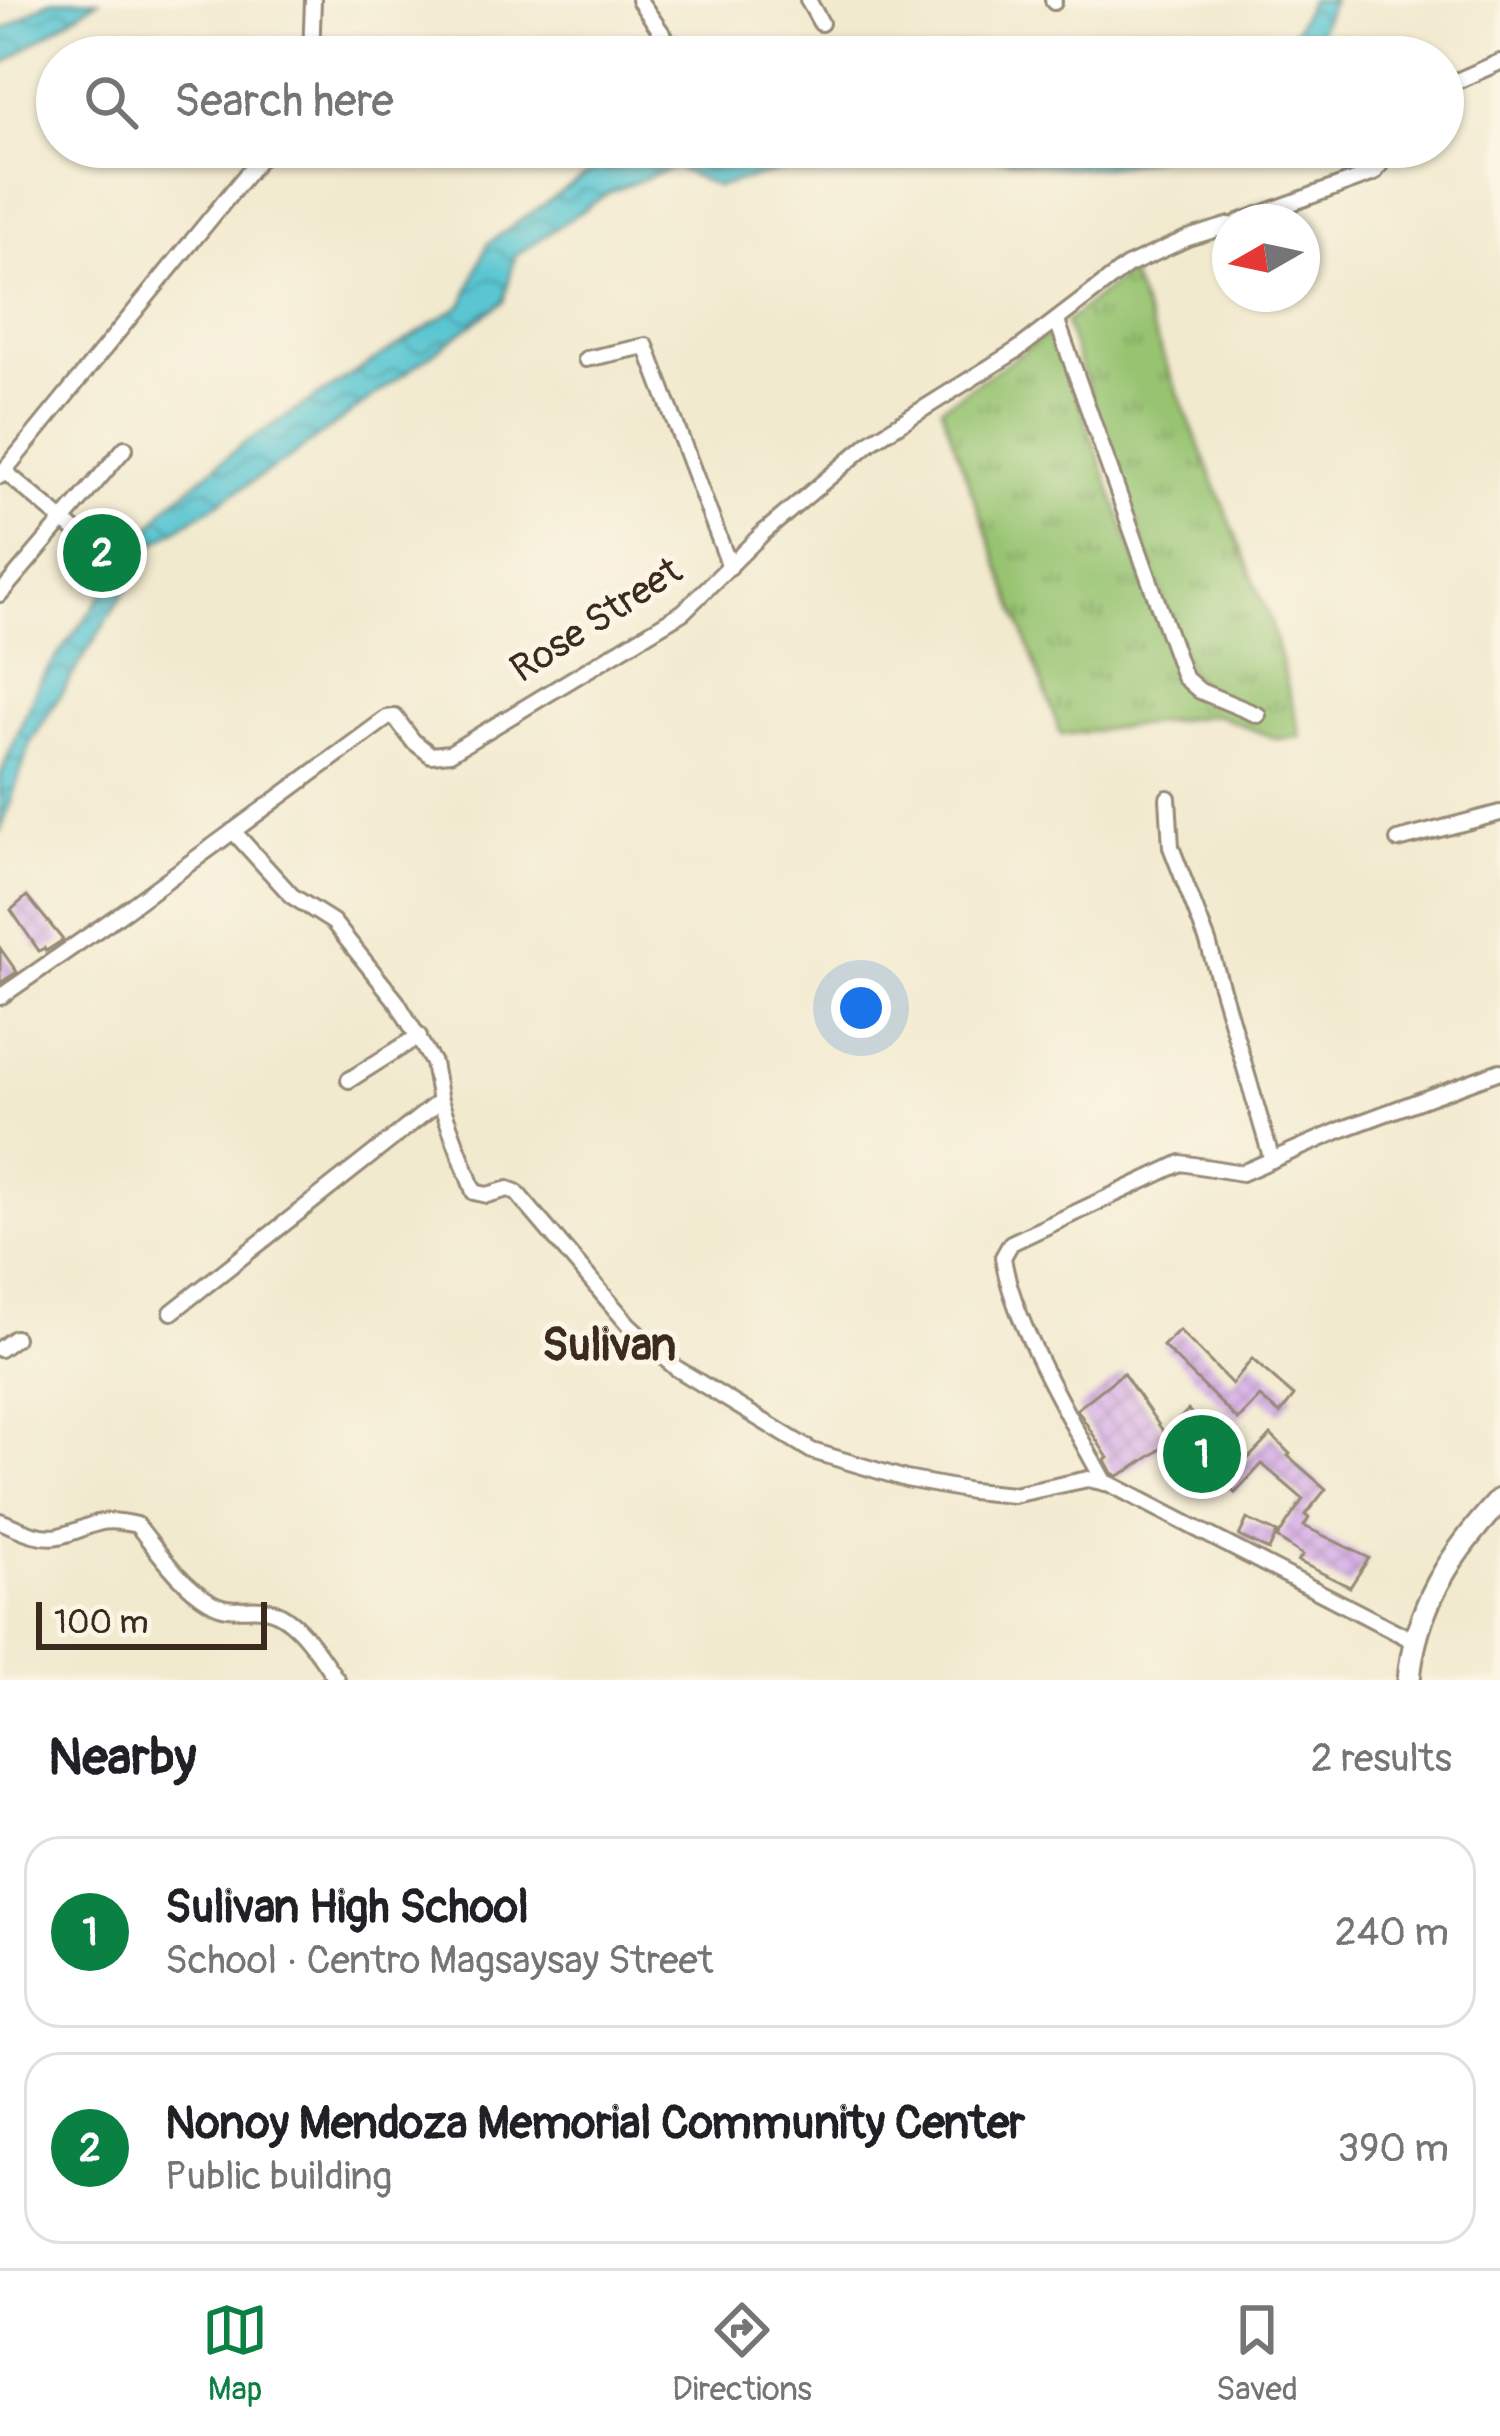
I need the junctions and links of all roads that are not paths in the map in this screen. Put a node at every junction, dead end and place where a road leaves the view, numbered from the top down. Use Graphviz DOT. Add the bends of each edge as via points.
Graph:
graph roads {
  1 [pos="313,0"];
  2 [pos="638,0"];
  3 [pos="808,0"];
  4 [pos="820,23"];
  5 [pos="312,36"];
  6 [pos="664,36"];
  7 [pos="1500,62"];
  8 [pos="1464,78"];
  9 [pos="252,168"];
  10 [pos="1378,168"];
  11 [pos="1289,204"];
  12 [pos="1212,230"];
  13 [pos="1057,321"];
  14 [pos="586,359"];
  15 [pos="125,448"];
  16 [pos="2,473"];
  17 [pos="63,520"];
  18 [pos="91,543"];
  19 [pos="730,567"];
  20 [pos="0,594"];
  21 [pos="1258,715"];
  22 [pos="1168,798"];
  23 [pos="1500,812"];
  24 [pos="233,831"];
  25 [pos="1399,840"];
  26 [pos="0,997"];
  27 [pos="419,1036"];
  28 [pos="1500,1071"];
  29 [pos="349,1080"];
  30 [pos="440,1101"];
  31 [pos="1271,1160"];
  32 [pos="172,1312"];
  33 [pos="14,1338"];
  34 [pos="0,1349"];
  35 [pos="1105,1483"];
  36 [pos="1500,1500"];
  37 [pos="0,1521"];
  38 [pos="1414,1641"];
  39 [pos="338,1680"];
  40 [pos="1408,1680"];
  1 -- 5 [label="street"];
  2 -- 6 [label="street"];
  3 -- 4 [label="street"];
  7 -- 8 [label="street"];
  9 -- 16 [label="street"];
  10 -- 11 [label="street"];
  12 -- 13 [label="street, Rose Street" via="1127,266"];
  13 -- 19 [label="street, Rose Street" via="872,441"];
  13 -- 21 [label="street" via="1184,676"];
  14 -- 19 [label="street" via="646,346"];
  15 -- 17 [label="street"];
  16 -- 17 [label="street"];
  17 -- 18 [label="street"];
  17 -- 20 [label="street"];
  19 -- 24 [label="street, Rose Street" via="683,611 450,753 431,755 387,718"];
  22 -- 31 [label="street" via="1171,847 1208,942"];
  23 -- 25 [label="street"];
  24 -- 26 [label="street, Rose Street"];
  24 -- 27 [label="street" via="292,896 333,922"];
  27 -- 29 [label="street"];
  27 -- 30 [label="street"];
  28 -- 31 [label="street"];
  30 -- 32 [label="street"];
  30 -- 35 [label="street" via="474,1192 516,1192 628,1325 676,1368 812,1451 906,1479 1013,1496 1088,1479"];
  31 -- 35 [label="street" via="1242,1173 1181,1163 1006,1250 1014,1298"];
  33 -- 34 [label="street"];
  35 -- 38 [label="street"];
  36 -- 38 [label="main road" via="1427,1598"];
  37 -- 39 [label="street" via="41,1537 93,1521 137,1526 208,1601 285,1618"];
  38 -- 40 [label="main road"];
}
